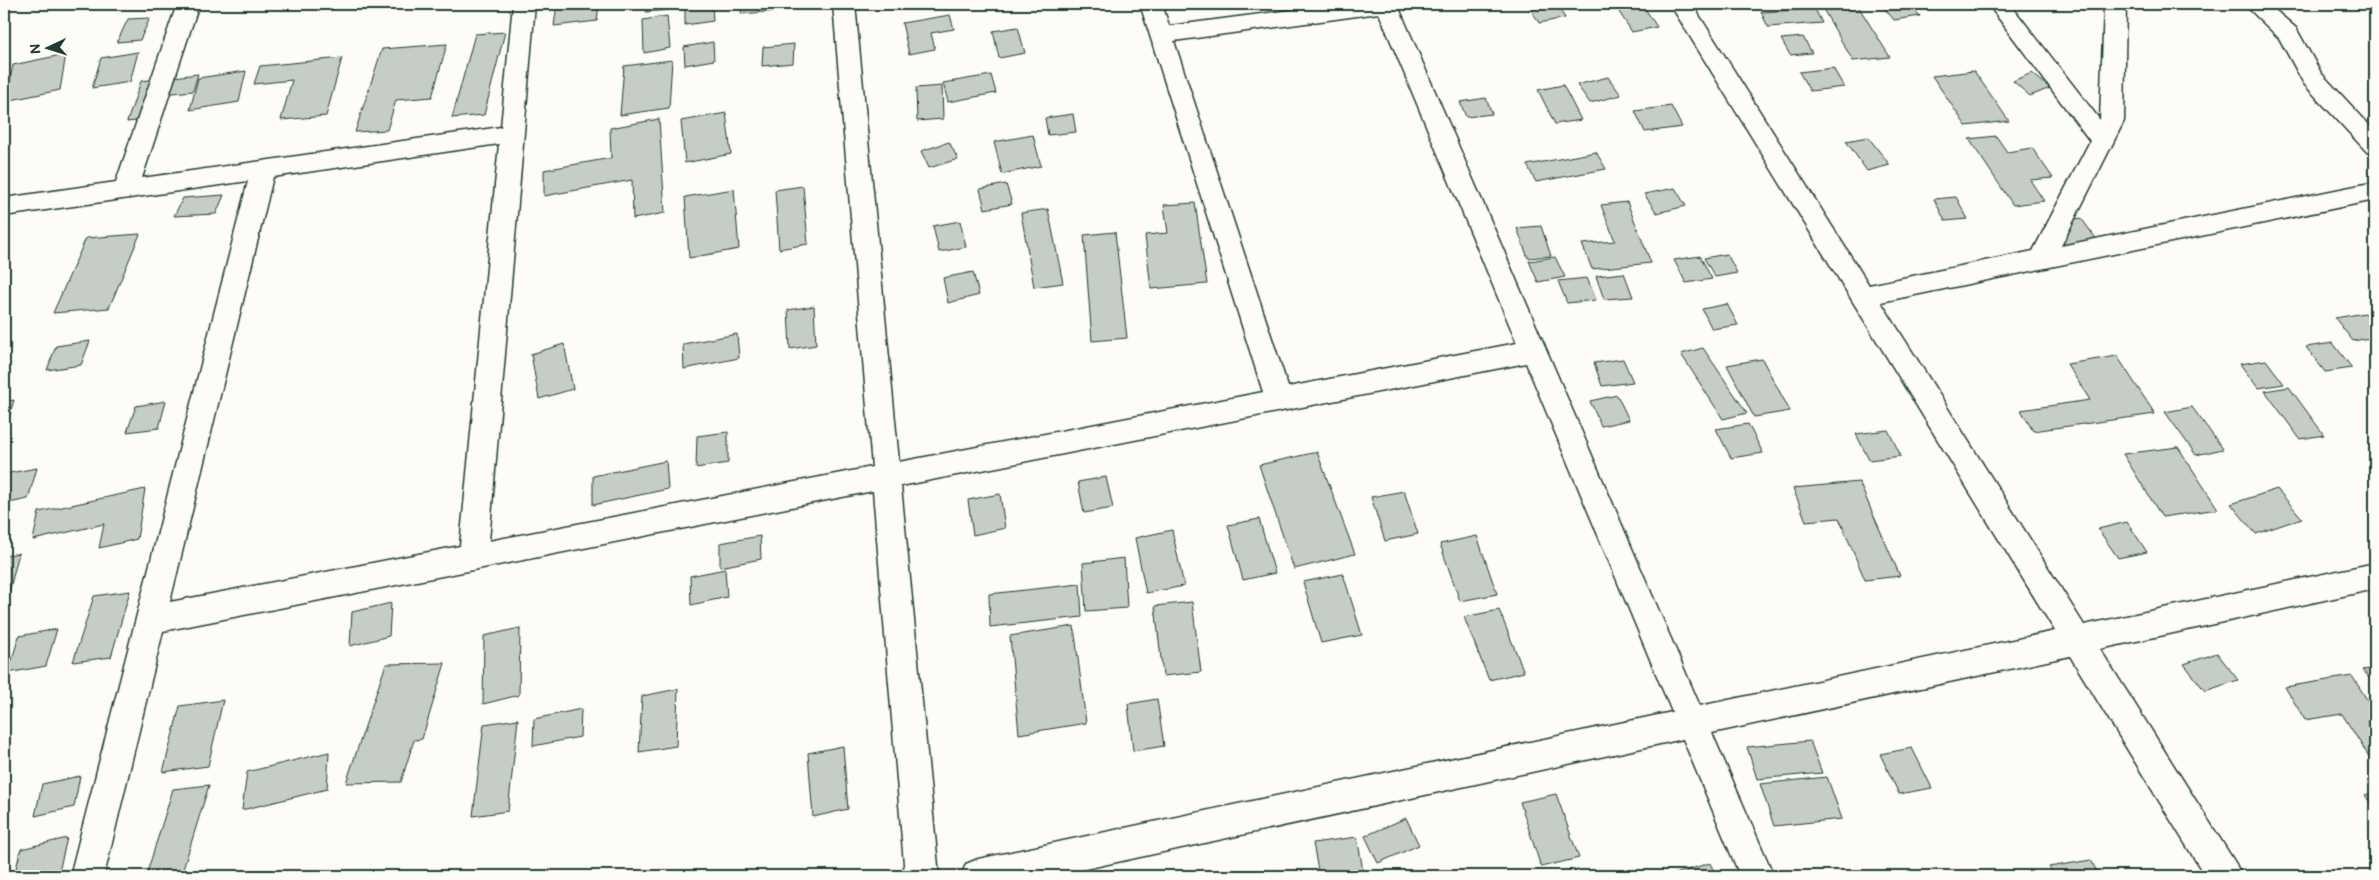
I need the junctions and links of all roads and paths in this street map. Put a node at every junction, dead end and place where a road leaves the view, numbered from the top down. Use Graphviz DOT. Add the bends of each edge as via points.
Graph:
graph roads {
  1 [pos="188,4"];
  2 [pos="524,4"];
  3 [pos="844,4"];
  4 [pos="1151,4"];
  5 [pos="1386,4"];
  6 [pos="1390,4"];
  7 [pos="1681,4"];
  8 [pos="1999,4"];
  9 [pos="2115,4"];
  10 [pos="2255,4"];
  11 [pos="1162,35"];
  12 [pos="512,134"];
  13 [pos="2102,139"];
  14 [pos="2375,146"];
  15 [pos="263,170"];
  16 [pos="126,189"];
  17 [pos="2375,191"];
  18 [pos="4,207"];
  19 [pos="2041,260"];
  20 [pos="1863,296"];
  21 [pos="1534,351"];
  22 [pos="1279,400"];
  23 [pos="886,476"];
  24 [pos="473,557"];
  25 [pos="2375,576"];
  26 [pos="152,619"];
  27 [pos="2077,640"];
  28 [pos="1692,722"];
  29 [pos="88,876"];
  30 [pos="922,876"];
  31 [pos="978,876"];
  32 [pos="1757,876"];
  33 [pos="2224,876"];
  1 -- 16 [label="street"];
  2 -- 12 [label="street"];
  3 -- 23 [label="street"];
  4 -- 11 [label="street"];
  5 -- 6 [label="street"];
  5 -- 11 [label="street"];
  5 -- 21 [label="street"];
  7 -- 20 [label="street"];
  8 -- 13 [label="street"];
  9 -- 13 [label="street" via="2112,121"];
  10 -- 14 [label="street" via="2288,33 2312,78"];
  11 -- 22 [label="street"];
  12 -- 15 [label="street"];
  12 -- 24 [label="street"];
  13 -- 19 [label="street"];
  15 -- 16 [label="street"];
  15 -- 26 [label="street"];
  16 -- 18 [label="street"];
  17 -- 19 [label="street"];
  19 -- 20 [label="street"];
  20 -- 27 [label="street"];
  21 -- 22 [label="street"];
  21 -- 28 [label="street"];
  22 -- 23 [label="street"];
  23 -- 24 [label="street"];
  23 -- 30 [label="street"];
  24 -- 26 [label="street"];
  25 -- 27 [label="street"];
  26 -- 29 [label="street"];
  27 -- 28 [label="street"];
  27 -- 33 [label="street"];
  28 -- 31 [label="street"];
  28 -- 32 [label="street"];
}
